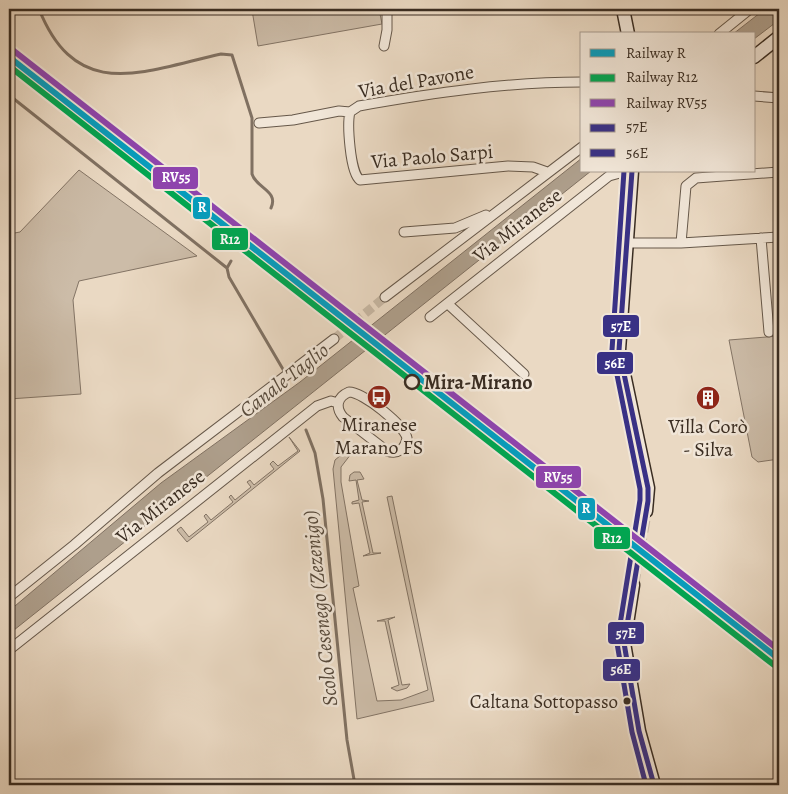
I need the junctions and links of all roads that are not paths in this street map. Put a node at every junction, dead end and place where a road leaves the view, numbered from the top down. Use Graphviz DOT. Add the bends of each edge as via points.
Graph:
graph roads {
  1 [pos="387,9"];
  2 [pos="622,9"];
  3 [pos="750,9"];
  4 [pos="628,32"];
  5 [pos="721,32"];
  6 [pos="779,37"];
  7 [pos="384,46"];
  8 [pos="756,55"];
  9 [pos="580,82"];
  10 [pos="756,96"];
  11 [pos="779,98"];
  12 [pos="350,112"];
  13 [pos="259,123"];
  14 [pos="580,148"];
  15 [pos="546,172"];
  16 [pos="779,172"];
  17 [pos="632,173"];
  18 [pos="489,216"];
  19 [pos="404,232"];
  20 [pos="779,237"];
  21 [pos="761,238"];
  22 [pos="626,243"];
  23 [pos="681,243"];
  24 [pos="385,297"];
  25 [pos="448,304"];
  26 [pos="430,317"];
  27 [pos="769,332"];
  28 [pos="334,339"];
  29 [pos="524,374"];
  30 [pos="338,403"];
  31 [pos="646,511"];
  32 [pos="633,584"];
  33 [pos="9,597"];
  34 [pos="9,650"];
  35 [pos="654,785"];
  1 -- 7 [label="street"];
  2 -- 4 [label="main road"];
  3 -- 5 [label="street"];
  6 -- 8 [label="main road"];
  9 -- 12 [label="street, Via del Pavone" via="448,90 359,106"];
  10 -- 11 [label="street"];
  12 -- 13 [label="street, Via del Pavone" via="340,110"];
  12 -- 15 [label="street, Via Paolo Sarpi" via="348,124 354,173 360,180 508,166 533,167"];
  14 -- 15 [label="street"];
  15 -- 18 [label="street"];
  16 -- 23 [label="street" via="690,180 686,186"];
  17 -- 22 [label="main road"];
  17 -- 25 [label="street, Via Miranese" via="609,176"];
  18 -- 19 [label="street" via="455,228"];
  18 -- 24 [label="street"];
  20 -- 21 [label="street"];
  21 -- 23 [label="street"];
  21 -- 27 [label="street"];
  22 -- 23 [label="street"];
  22 -- 31 [label="main road" via="618,350 648,488"];
  25 -- 26 [label="street, Via Miranese"];
  25 -- 29 [label="street"];
  28 -- 33 [label="street" via="158,473"];
  30 -- 30 [label="street, Via Miranese" via="340,413 383,449 391,453 403,448 407,438 404,430 362,396 349,392"];
  30 -- 34 [label="street, Via Miranese" via="317,406"];
  32 -- 35 [label="main road" via="625,626 625,650 639,731"];
}
